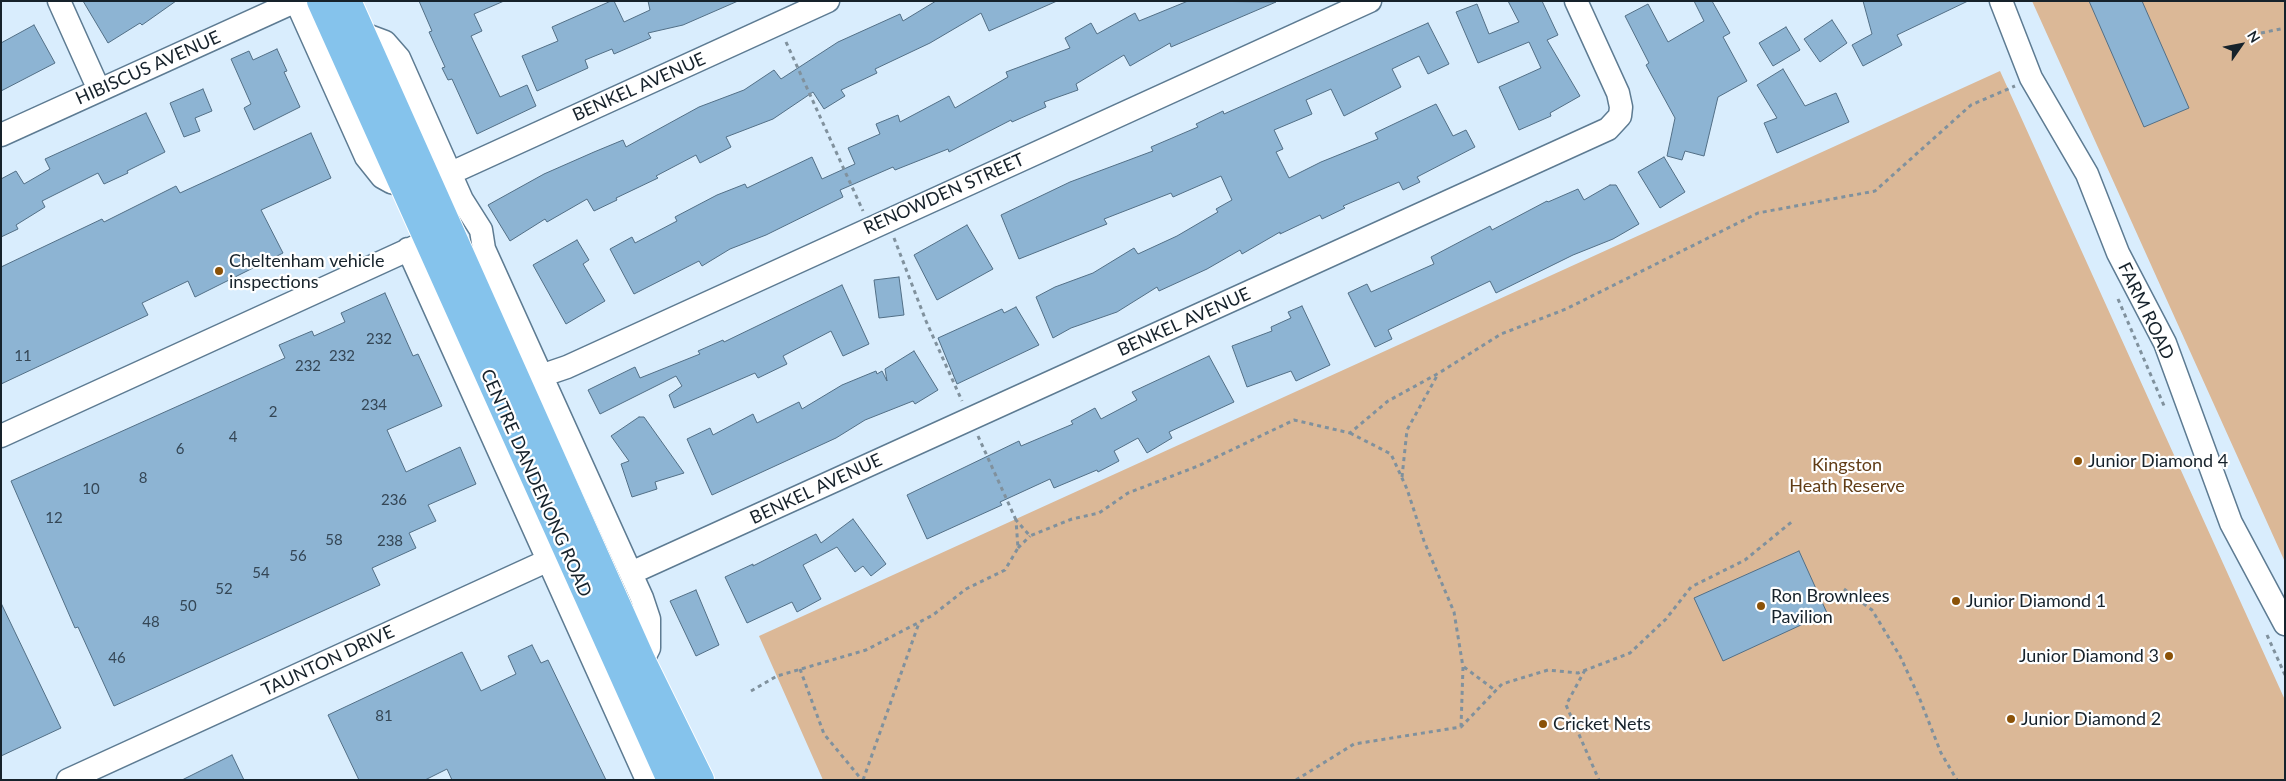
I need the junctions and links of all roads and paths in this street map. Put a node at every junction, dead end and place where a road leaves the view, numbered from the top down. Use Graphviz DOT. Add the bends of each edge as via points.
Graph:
graph roads {
  1 [pos="58,1"];
  2 [pos="296,1"];
  3 [pos="321,1"];
  4 [pos="347,1"];
  5 [pos="828,1"];
  6 [pos="1370,1"];
  7 [pos="1576,1"];
  8 [pos="2001,1"];
  9 [pos="778,24"];
  10 [pos="2285,28"];
  11 [pos="361,33"];
  12 [pos="2261,34"];
  13 [pos="2031,78"];
  14 [pos="98,90"];
  15 [pos="1,135"];
  16 [pos="451,173"];
  17 [pos="403,185"];
  18 [pos="879,224"];
  19 [pos="428,241"];
  20 [pos="484,249"];
  21 [pos="2114,290"];
  22 [pos="1439,373"];
  23 [pos="543,376"];
  24 [pos="517,384"];
  25 [pos="2169,416"];
  26 [pos="970,419"];
  27 [pos="1350,433"];
  28 [pos="1,436"];
  29 [pos="1402,478"];
  30 [pos="1016,520"];
  31 [pos="1794,520"];
  32 [pos="1030,536"];
  33 [pos="1018,548"];
  34 [pos="568,552"];
  35 [pos="631,574"];
  36 [pos="1844,589"];
  37 [pos="919,623"];
  38 [pos="2275,627"];
  39 [pos="642,662"];
  40 [pos="1464,667"];
  41 [pos="800,669"];
  42 [pos="1585,670"];
  43 [pos="2285,675"];
  44 [pos="752,691"];
  45 [pos="1496,691"];
  46 [pos="1461,727"];
  47 [pos="68,780"];
  48 [pos="647,780"];
  49 [pos="671,780"];
  50 [pos="700,780"];
  51 [pos="862,780"];
  52 [pos="1296,780"];
  53 [pos="1599,780"];
  54 [pos="1957,780"];
  1 -- 14 [label="street"];
  2 -- 14 [label="street, HIBISCUS AVENUE"];
  2 -- 17 [label="street" via="366,157 382,177"];
  3 -- 17 [label="main road, CENTRE DANDENONG ROAD"];
  4 -- 11 [label="main road, CENTRE DANDENONG ROAD"];
  5 -- 9 [label="street, BENKEL AVENUE"];
  6 -- 18 [label="street, RENOWDEN STREET"];
  7 -- 26 [label="street, BENKEL AVENUE" via="1618,93 1620,116 1608,129"];
  8 -- 13 [label="street, FARM ROAD"];
  9 -- 16 [label="street, BENKEL AVENUE"];
  9 -- 18 [label="path"];
  10 -- 12 [label="path"];
  11 -- 16 [label="street" via="385,42 400,58"];
  11 -- 19 [label="main road, CENTRE DANDENONG ROAD"];
  13 -- 22 [label="path" via="1971,105 1875,190 1758,213 1566,309 1502,334"];
  13 -- 38 [label="street, FARM ROAD" via="2086,174 2118,253 2165,344 2231,523"];
  14 -- 15 [label="street, HIBISCUS AVENUE"];
  16 -- 20 [label="street" via="462,200 481,230"];
  17 -- 19 [label="main road, CENTRE DANDENONG ROAD"];
  18 -- 23 [label="street, RENOWDEN STREET"];
  18 -- 26 [label="path"];
  19 -- 20 [label="street" via="471,239"];
  19 -- 24 [label="main road, CENTRE DANDENONG ROAD"];
  19 -- 28 [label="street"];
  19 -- 34 [label="main road, CENTRE DANDENONG ROAD"];
  20 -- 23 [label="street"];
  21 -- 25 [label="path"];
  22 -- 27 [label="path" via="1388,401"];
  22 -- 29 [label="path" via="1407,430"];
  23 -- 24 [label="street, RENOWDEN STREET"];
  23 -- 35 [label="street"];
  24 -- 34 [label="main road, CENTRE DANDENONG ROAD"];
  26 -- 30 [label="path"];
  26 -- 35 [label="street, BENKEL AVENUE"];
  27 -- 29 [label="path" via="1391,454"];
  27 -- 32 [label="path" via="1294,420 1198,466 1128,493 1099,513 1072,519"];
  29 -- 40 [label="path" via="1454,612"];
  30 -- 32 [label="path"];
  30 -- 33 [label="path"];
  31 -- 42 [label="path" via="1745,560 1691,587 1666,619 1630,653"];
  32 -- 33 [label="path"];
  33 -- 37 [label="path" via="1005,570 966,589"];
  34 -- 39 [label="main road, CENTRE DANDENONG ROAD"];
  34 -- 47 [label="street, TAUNTON DRIVE"];
  34 -- 48 [label="street, CENTRE DANDENONG ROAD"];
  34 -- 49 [label="main road, CENTRE DANDENONG ROAD"];
  35 -- 39 [label="street" via="649,619 649,648"];
  36 -- 54 [label="path" via="1872,610 1890,640 1919,697 1941,754"];
  37 -- 41 [label="path" via="866,650"];
  37 -- 51 [label="path"];
  38 -- 43 [label="path"];
  39 -- 50 [label="main road, CENTRE DANDENONG ROAD"];
  40 -- 45 [label="path"];
  40 -- 46 [label="path"];
  41 -- 44 [label="path" via="777,676"];
  41 -- 51 [label="path" via="824,734"];
  42 -- 45 [label="path" via="1578,673 1548,670 1502,684"];
  42 -- 53 [label="path" via="1566,705"];
  45 -- 46 [label="path"];
  46 -- 52 [label="path" via="1354,744"];
}
